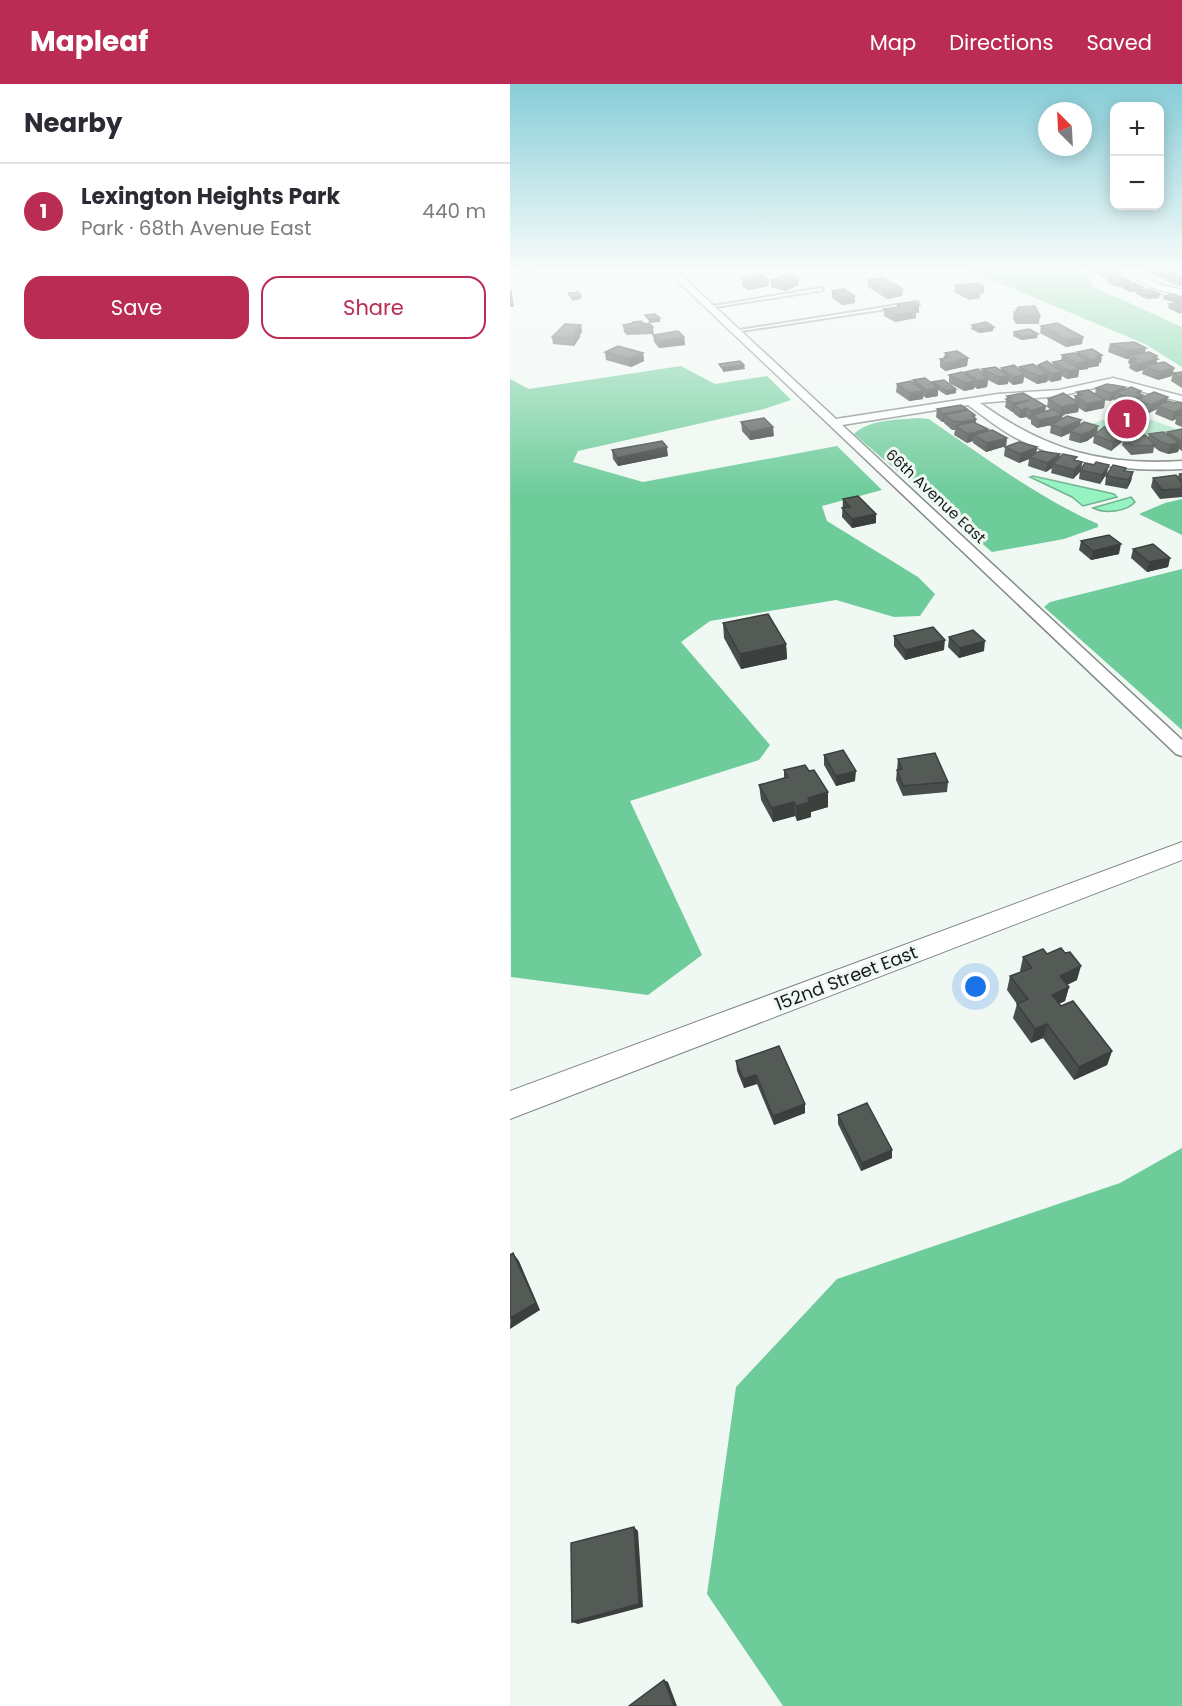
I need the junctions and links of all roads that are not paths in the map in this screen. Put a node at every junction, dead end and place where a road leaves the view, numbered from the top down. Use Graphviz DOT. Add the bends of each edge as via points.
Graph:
graph roads {
  1 [pos="748,343"];
  2 [pos="1182,399"];
  3 [pos="971,402"];
  4 [pos="834,423"];
  5 [pos="1182,465"];
  6 [pos="1182,750"];
  7 [pos="1182,850"];
  8 [pos="510,1106"];
  1 -- 4 [label="street, 66th Avenue East"];
  2 -- 3 [label="street" via="1113,381 1059,393"];
  3 -- 4 [label="street"];
  3 -- 5 [label="street" via="1033,441 1073,454 1133,465"];
  4 -- 6 [label="street, 66th Avenue East"];
  7 -- 8 [label="street, 152nd Street East"];
}
